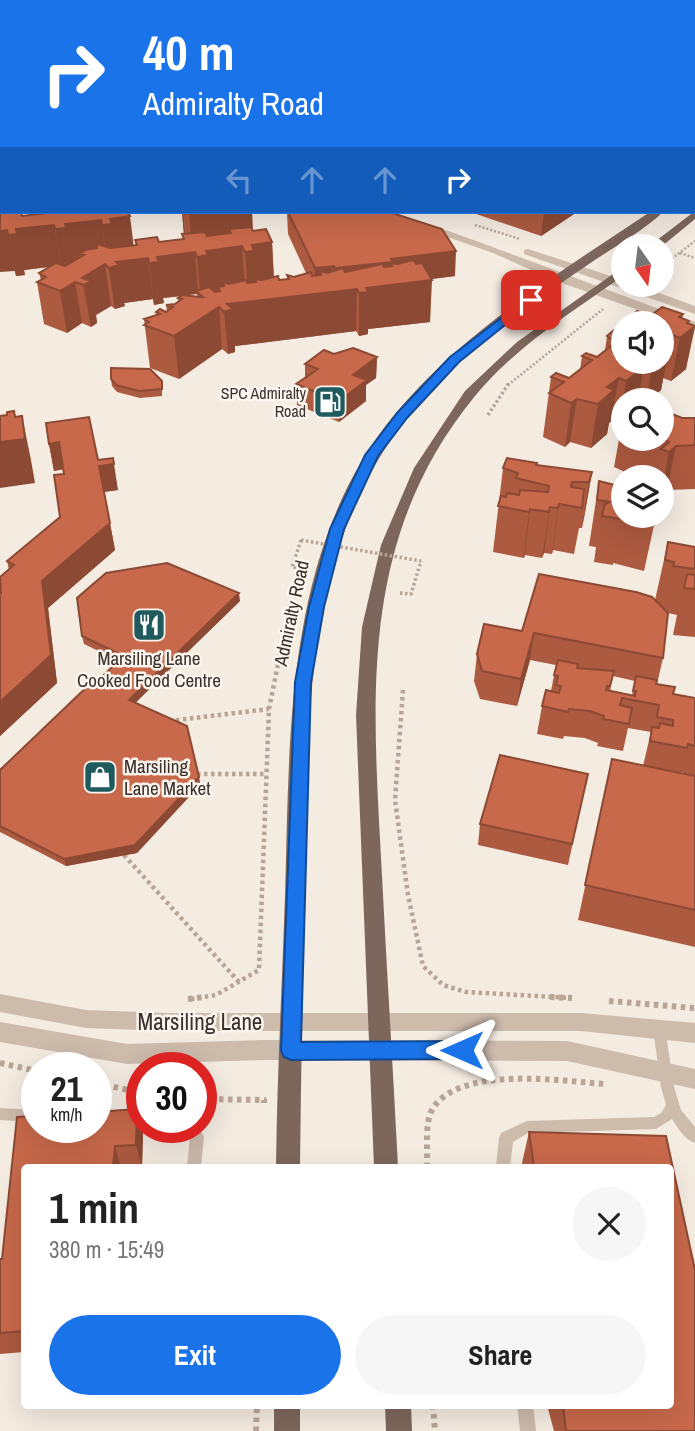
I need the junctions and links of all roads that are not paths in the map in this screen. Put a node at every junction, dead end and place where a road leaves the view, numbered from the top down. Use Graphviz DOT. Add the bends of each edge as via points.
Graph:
graph roads {
  1 [pos="389,214"];
  2 [pos="410,214"];
  3 [pos="654,214"];
  4 [pos="695,214"];
  5 [pos="670,234"];
  6 [pos="567,273"];
  7 [pos="611,284"];
  8 [pos="611,289"];
  9 [pos="605,291"];
  10 [pos="661,298"];
  11 [pos="695,310"];
  12 [pos="695,326"];
  13 [pos="0,1003"];
  14 [pos="290,1020"];
  15 [pos="378,1022"];
  16 [pos="659,1028"];
  17 [pos="0,1032"];
  18 [pos="695,1033"];
  19 [pos="379,1050"];
  20 [pos="291,1051"];
  21 [pos="666,1073"];
  22 [pos="695,1079"];
  23 [pos="671,1109"];
  24 [pos="0,1114"];
  25 [pos="21,1115"];
  26 [pos="695,1138"];
  27 [pos="196,1143"];
  28 [pos="194,1164"];
  29 [pos="288,1164"];
  30 [pos="386,1164"];
  31 [pos="503,1164"];
  32 [pos="287,1409"];
  33 [pos="398,1409"];
  34 [pos="525,1409"];
  35 [pos="287,1431"];
  36 [pos="399,1431"];
  37 [pos="528,1431"];
  1 -- 6 [label="street"];
  2 -- 6 [label="street"];
  3 -- 6 [label="main road, Admiralty Road"];
  4 -- 5 [label="main road"];
  6 -- 9 [label="street"];
  6 -- 9 [label="street"];
  6 -- 14 [label="main road, Admiralty Road" via="454,359 430,383 372,455 337,529 303,674"];
  7 -- 9 [label="main road"];
  8 -- 9 [label="street"];
  9 -- 12 [label="street"];
  9 -- 15 [label="main road" via="504,361 471,394 426,458 390,536 372,604 365,657"];
  10 -- 11 [label="street"];
  13 -- 14 [label="street, Marsiling Lane" via="86,1019"];
  14 -- 15 [label="street, Marsiling Lane"];
  14 -- 20 [label="main road, Admiralty Road"];
  15 -- 16 [label="street, Marsiling Lane" via="581,1022"];
  15 -- 19 [label="main road"];
  16 -- 18 [label="street, Marsiling Lane"];
  16 -- 21 [label="lane"];
  17 -- 20 [label="street, Marsiling Lane" via="127,1054"];
  19 -- 20 [label="street, Marsiling Lane"];
  19 -- 21 [label="street, Marsiling Lane" via="567,1051"];
  19 -- 30 [label="main road"];
  20 -- 29 [label="main road, Admiralty Road"];
  21 -- 22 [label="street, Marsiling Lane"];
  21 -- 23 [label="lane"];
  23 -- 26 [label="lane"];
  23 -- 31 [label="lane" via="656,1123 527,1127 506,1138"];
  24 -- 25 [label="lane"];
  27 -- 28 [label="lane"];
  32 -- 35 [label="main road"];
  33 -- 36 [label="main road"];
  34 -- 37 [label="lane"];
}
